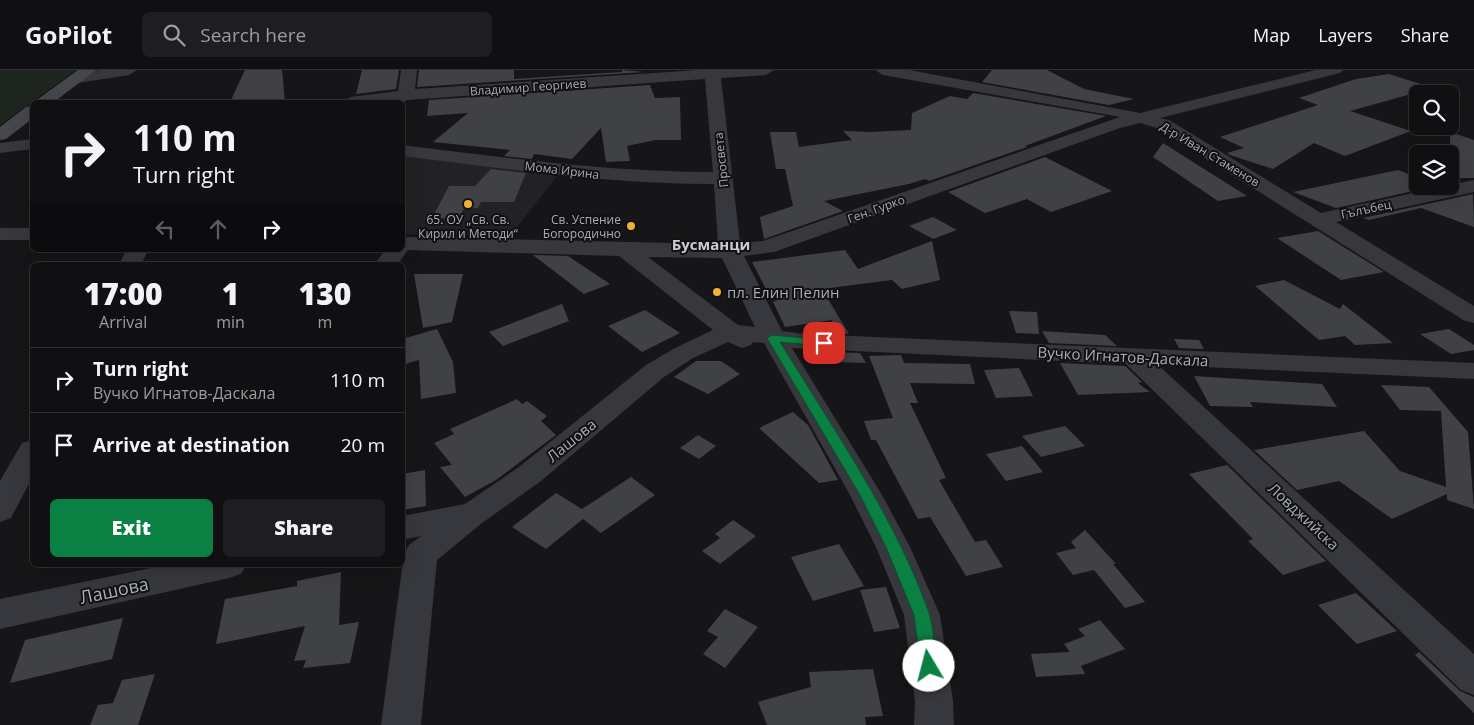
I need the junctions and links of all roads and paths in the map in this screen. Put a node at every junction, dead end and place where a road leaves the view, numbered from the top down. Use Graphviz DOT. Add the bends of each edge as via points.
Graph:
graph roads {
  1 [pos="129,70"];
  2 [pos="410,70"];
  3 [pos="766,70"];
  4 [pos="883,70"];
  5 [pos="1335,70"];
  6 [pos="712,72"];
  7 [pos="83,74"];
  8 [pos="47,100"];
  9 [pos="402,100"];
  10 [pos="405,103"];
  11 [pos="30,112"];
  12 [pos="1140,116"];
  13 [pos="0,135"];
  14 [pos="30,144"];
  15 [pos="0,148"];
  16 [pos="405,150"];
  17 [pos="723,178"];
  18 [pos="1474,186"];
  19 [pos="1317,220"];
  20 [pos="0,234"];
  21 [pos="30,234"];
  22 [pos="405,243"];
  23 [pos="624,250"];
  24 [pos="730,251"];
  25 [pos="1474,316"];
  26 [pos="730,331"];
  27 [pos="772,338"];
  28 [pos="1133,356"];
  29 [pos="1474,371"];
  30 [pos="803,388"];
  31 [pos="30,454"];
  32 [pos="0,510"];
  33 [pos="415,536"];
  34 [pos="219,567"];
  35 [pos="0,614"];
  36 [pos="1474,678"];
  37 [pos="401,725"];
  38 [pos="934,725"];
  1 -- 7 [label="street"];
  2 -- 9 [label="street" via="407,92"];
  3 -- 6 [label="street, Владимир Георгиев"];
  4 -- 12 [label="street, Д-р Иван Стаменов"];
  5 -- 12 [label="street, Ген. Гурко"];
  6 -- 10 [label="street, Владимир Георгиев"];
  6 -- 17 [label="street, Просвета"];
  7 -- 8 [label="street"];
  11 -- 13 [label="street"];
  12 -- 19 [label="street, Д-р Иван Стаменов" via="1171,128"];
  12 -- 24 [label="street, Ген. Гурко" via="779,244"];
  14 -- 15 [label="street"];
  16 -- 17 [label="street, Мома Ирина" via="580,173"];
  17 -- 24 [label="street, Просвета"];
  18 -- 19 [label="street, Гълъбец"];
  19 -- 25 [label="street, Д-р Иван Стаменов"];
  20 -- 21 [label="street"];
  22 -- 23 [label="street, Ген. Гурко"];
  23 -- 24 [label="street, Ген. Гурко"];
  23 -- 26 [label="street"];
  24 -- 27 [label="street"];
  26 -- 27 [label="street, Вучко Игнатов-Даскала"];
  26 -- 30 [label="street"];
  26 -- 33 [label="street, Лашова" via="684,353 655,372 530,474 474,514"];
  27 -- 28 [label="street, Вучко Игнатов-Даскала"];
  27 -- 30 [label="street"];
  28 -- 29 [label="street, Вучко Игнатов-Даскала"];
  28 -- 36 [label="street, Ловджийска"];
  30 -- 38 [label="street" via="866,495 922,615 934,700"];
  31 -- 32 [label="street"];
  33 -- 37 [label="street"];
  34 -- 35 [label="street, Лашова"];
}
